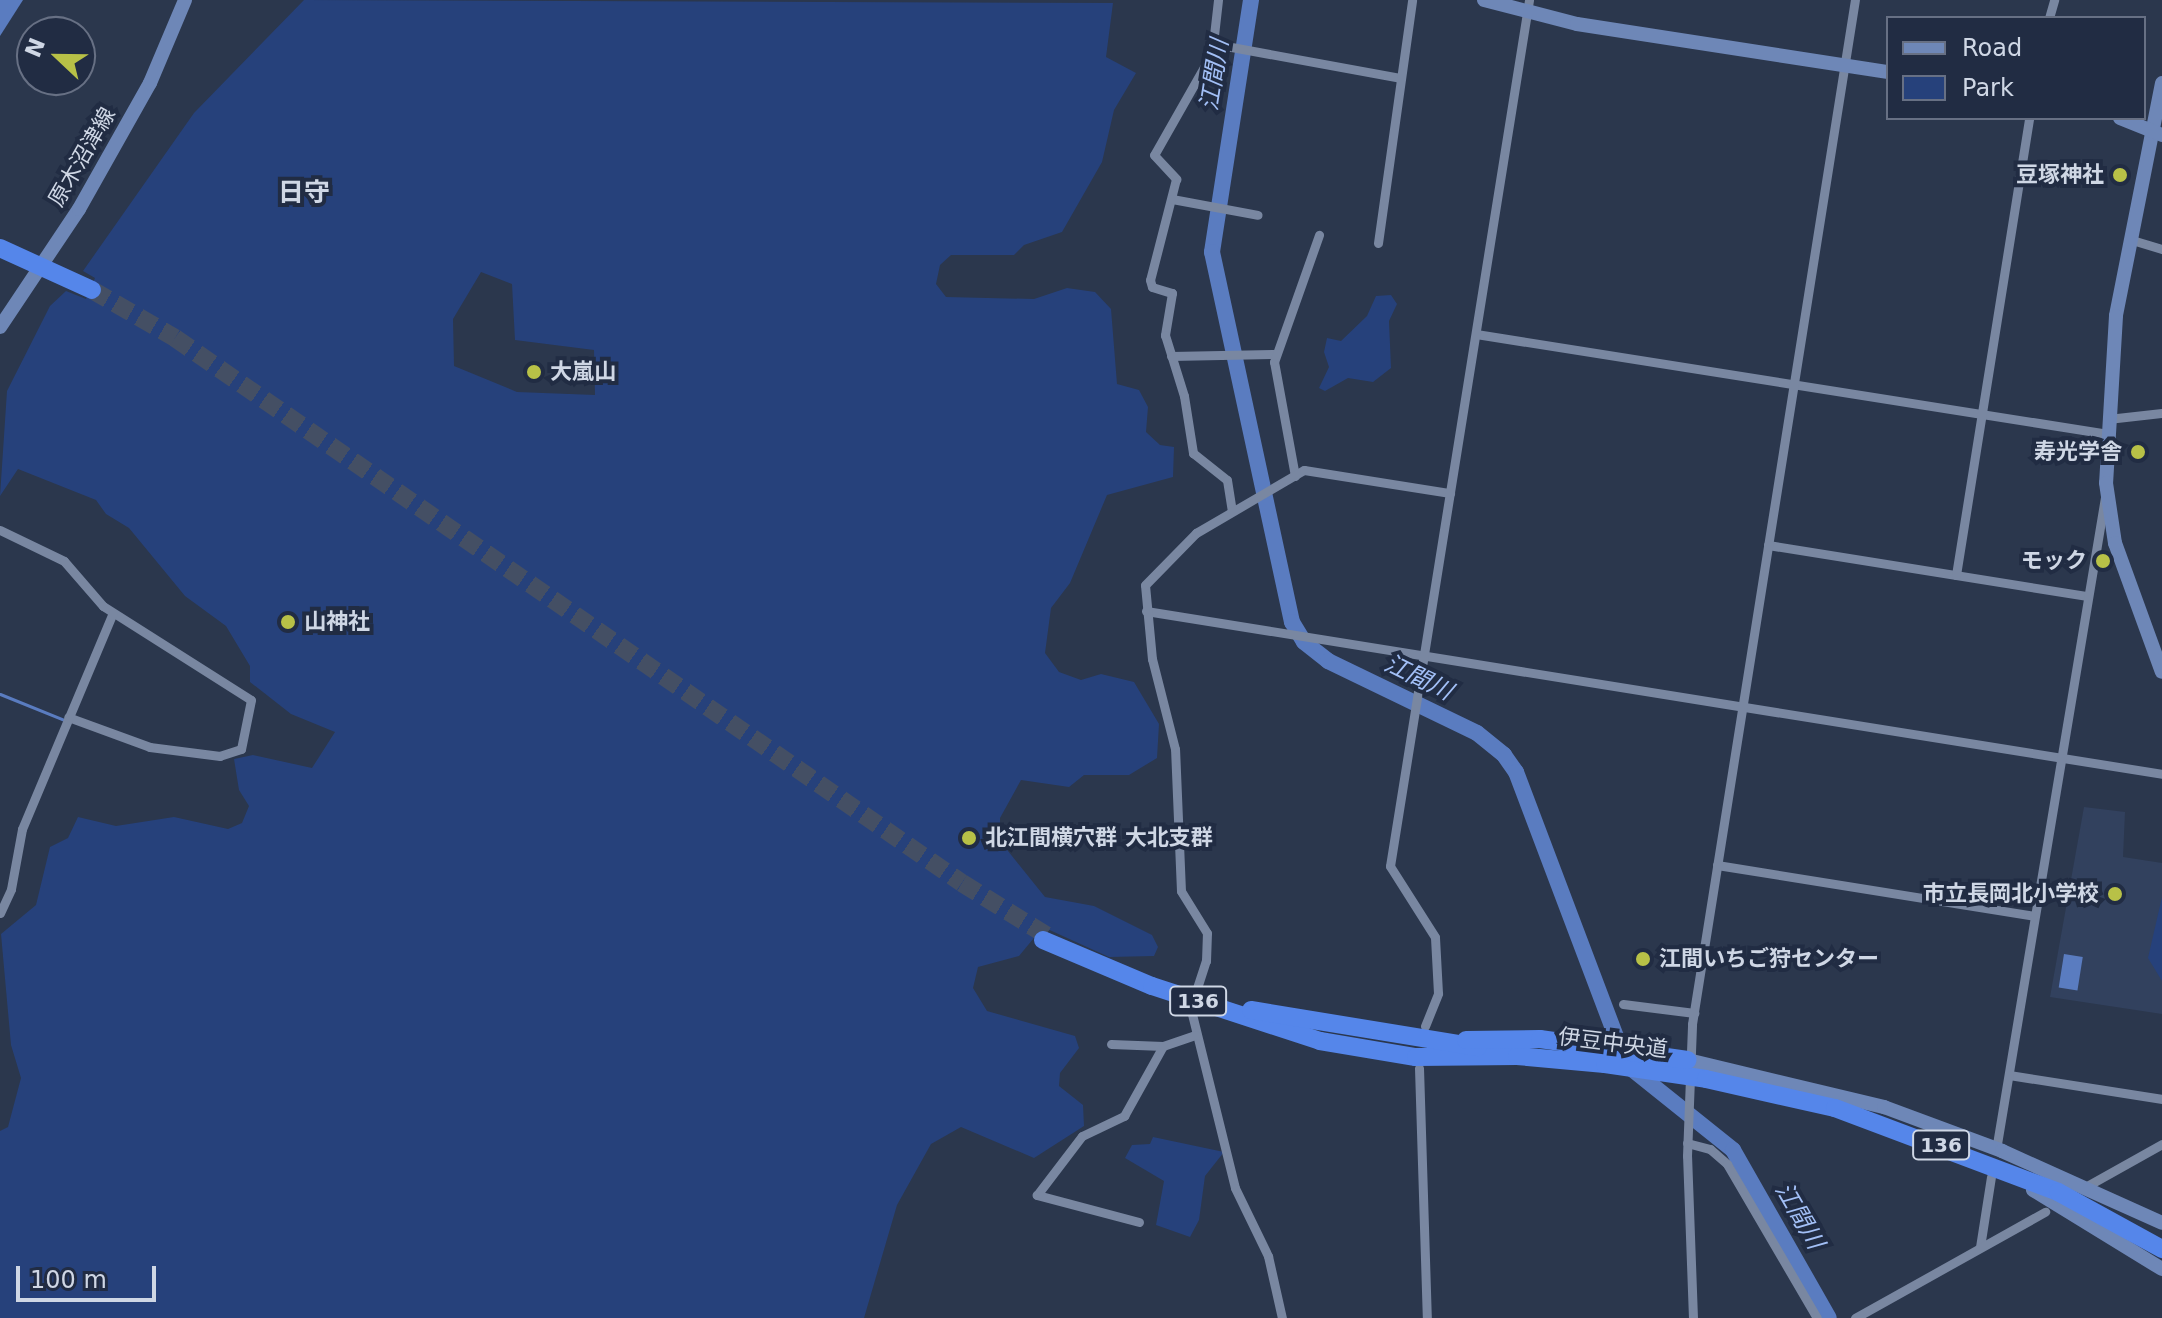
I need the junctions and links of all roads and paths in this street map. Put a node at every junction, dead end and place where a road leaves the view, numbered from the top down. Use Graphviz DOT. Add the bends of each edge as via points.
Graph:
graph roads {
  1 [pos="185,0"];
  2 [pos="1218,0"];
  3 [pos="1412,0"];
  4 [pos="1484,0"];
  5 [pos="1855,0"];
  6 [pos="1528,7"];
  7 [pos="1215,44"];
  8 [pos="1845,66"];
  9 [pos="1886,72"];
  10 [pos="1400,78"];
  11 [pos="2162,83"];
  12 [pos="2029,120"];
  13 [pos="2125,120"];
  14 [pos="2157,132"];
  15 [pos="1172,199"];
  16 [pos="1258,215"];
  17 [pos="1319,235"];
  18 [pos="2132,240"];
  19 [pos="1378,243"];
  20 [pos="2162,249"];
  21 [pos="0,251"];
  22 [pos="89,291"];
  23 [pos="0,327"];
  24 [pos="1476,334"];
  25 [pos="1275,354"];
  26 [pos="1171,356"];
  27 [pos="1793,384"];
  28 [pos="2162,413"];
  29 [pos="1981,414"];
  30 [pos="2108,427"];
  31 [pos="1295,476"];
  32 [pos="1450,493"];
  33 [pos="2106,494"];
  34 [pos="1232,511"];
  35 [pos="0,530"];
  36 [pos="1768,545"];
  37 [pos="1956,575"];
  38 [pos="2086,596"];
  39 [pos="1146,611"];
  40 [pos="113,613"];
  41 [pos="1425,654"];
  42 [pos="2162,672"];
  43 [pos="1743,705"];
  44 [pos="68,717"];
  45 [pos="2060,756"];
  46 [pos="2162,774"];
  47 [pos="1717,865"];
  48 [pos="0,913"];
  49 [pos="2034,916"];
  50 [pos="1045,938"];
  51 [pos="1196,991"];
  52 [pos="1623,1004"];
  53 [pos="1190,1006"];
  54 [pos="1694,1013"];
  55 [pos="1425,1026"];
  56 [pos="1195,1035"];
  57 [pos="1111,1044"];
  58 [pos="1163,1046"];
  59 [pos="1441,1049"];
  60 [pos="1688,1060"];
  61 [pos="1608,1062"];
  62 [pos="1419,1068"];
  63 [pos="2009,1075"];
  64 [pos="1706,1076"];
  65 [pos="1687,1092"];
  66 [pos="2162,1099"];
  67 [pos="1687,1143"];
  68 [pos="1997,1144"];
  69 [pos="2162,1144"];
  70 [pos="1991,1177"];
  71 [pos="2087,1186"];
  72 [pos="2045,1212"];
  73 [pos="1139,1222"];
  74 [pos="2162,1223"];
  75 [pos="2162,1243"];
  76 [pos="1980,1247"];
  77 [pos="2162,1249"];
  78 [pos="2162,1269"];
  79 [pos="1282,1318"];
  80 [pos="1427,1318"];
  81 [pos="1693,1318"];
  82 [pos="1817,1318"];
  83 [pos="1855,1318"];
  1 -- 23 [label="main road, 原木沼津線" via="150,83 98,176"];
  2 -- 7 [label="street"];
  3 -- 10 [label="street"];
  4 -- 6 [label="main road"];
  5 -- 8 [label="street"];
  6 -- 8 [label="main road"];
  6 -- 24 [label="street"];
  7 -- 10 [label="street"];
  7 -- 15 [label="street" via="1155,150 1154,158 1175,176"];
  8 -- 9 [label="main road"];
  8 -- 27 [label="street"];
  10 -- 19 [label="street"];
  11 -- 14 [label="main road"];
  12 -- 29 [label="street"];
  13 -- 14 [label="main road"];
  14 -- 18 [label="main road"];
  15 -- 16 [label="street"];
  15 -- 26 [label="street" via="1150,280 1152,287 1172,293 1165,335"];
  17 -- 25 [label="street"];
  18 -- 20 [label="street"];
  18 -- 30 [label="main road" via="2113,338"];
  21 -- 22 [label="highway"];
  24 -- 27 [label="street"];
  24 -- 32 [label="street"];
  25 -- 26 [label="street"];
  25 -- 31 [label="street" via="1275,383"];
  26 -- 34 [label="street" via="1193,453 1227,480"];
  27 -- 29 [label="street"];
  27 -- 36 [label="street"];
  28 -- 30 [label="street"];
  29 -- 30 [label="street"];
  29 -- 37 [label="street"];
  30 -- 33 [label="main road"];
  31 -- 32 [label="street" via="1312,469"];
  31 -- 34 [label="street"];
  32 -- 41 [label="street"];
  33 -- 38 [label="street"];
  33 -- 42 [label="main road" via="2115,543"];
  34 -- 39 [label="street" via="1196,533 1148,580"];
  35 -- 40 [label="street" via="73,567 89,593"];
  36 -- 37 [label="street"];
  36 -- 43 [label="street"];
  37 -- 38 [label="street"];
  38 -- 45 [label="street"];
  39 -- 41 [label="street"];
  39 -- 51 [label="street" via="1152,659 1174,737 1181,891 1207,933 1206,961"];
  40 -- 44 [label="street"];
  40 -- 44 [label="street" via="250,698 241,749 220,756 150,747"];
  41 -- 43 [label="street"];
  41 -- 55 [label="street" via="1390,866 1435,937 1438,993"];
  43 -- 45 [label="street"];
  43 -- 47 [label="street"];
  44 -- 48 [label="street" via="22,829 11,889"];
  45 -- 46 [label="street"];
  45 -- 49 [label="street"];
  47 -- 49 [label="street"];
  47 -- 54 [label="street"];
  49 -- 63 [label="street"];
  50 -- 59 [label="highway, 136" via="1152,986 1320,1041 1405,1056"];
  52 -- 54 [label="street"];
  53 -- 56 [label="street"];
  54 -- 60 [label="street"];
  56 -- 58 [label="street"];
  56 -- 79 [label="street" via="1229,1145 1235,1188 1268,1256"];
  57 -- 58 [label="street"];
  58 -- 73 [label="street" via="1124,1116 1082,1136 1037,1195"];
  59 -- 61 [label="highway, 136"];
  59 -- 61 [label="highway" via="1517,1037"];
  60 -- 61 [label="highway" via="1655,1055"];
  60 -- 65 [label="street"];
  60 -- 74 [label="main road" via="1884,1107 2002,1151"];
  61 -- 64 [label="highway, 伊豆中央道 / 136"];
  61 -- 65 [label="highway, 136"];
  62 -- 80 [label="street"];
  63 -- 66 [label="street"];
  63 -- 68 [label="street"];
  64 -- 75 [label="highway, 伊豆中央道 / 136" via="1837,1102 1973,1148"];
  64 -- 77 [label="highway, 伊豆中央道 / 136" via="1835,1108 1970,1155 2058,1192"];
  65 -- 67 [label="street"];
  65 -- 78 [label="main road" via="1779,1102 1936,1150 2075,1212"];
  67 -- 81 [label="street"];
  67 -- 82 [label="street" via="1710,1149 1727,1164"];
  69 -- 71 [label="street"];
  70 -- 76 [label="street"];
  72 -- 76 [label="street"];
  76 -- 83 [label="street"];
}
